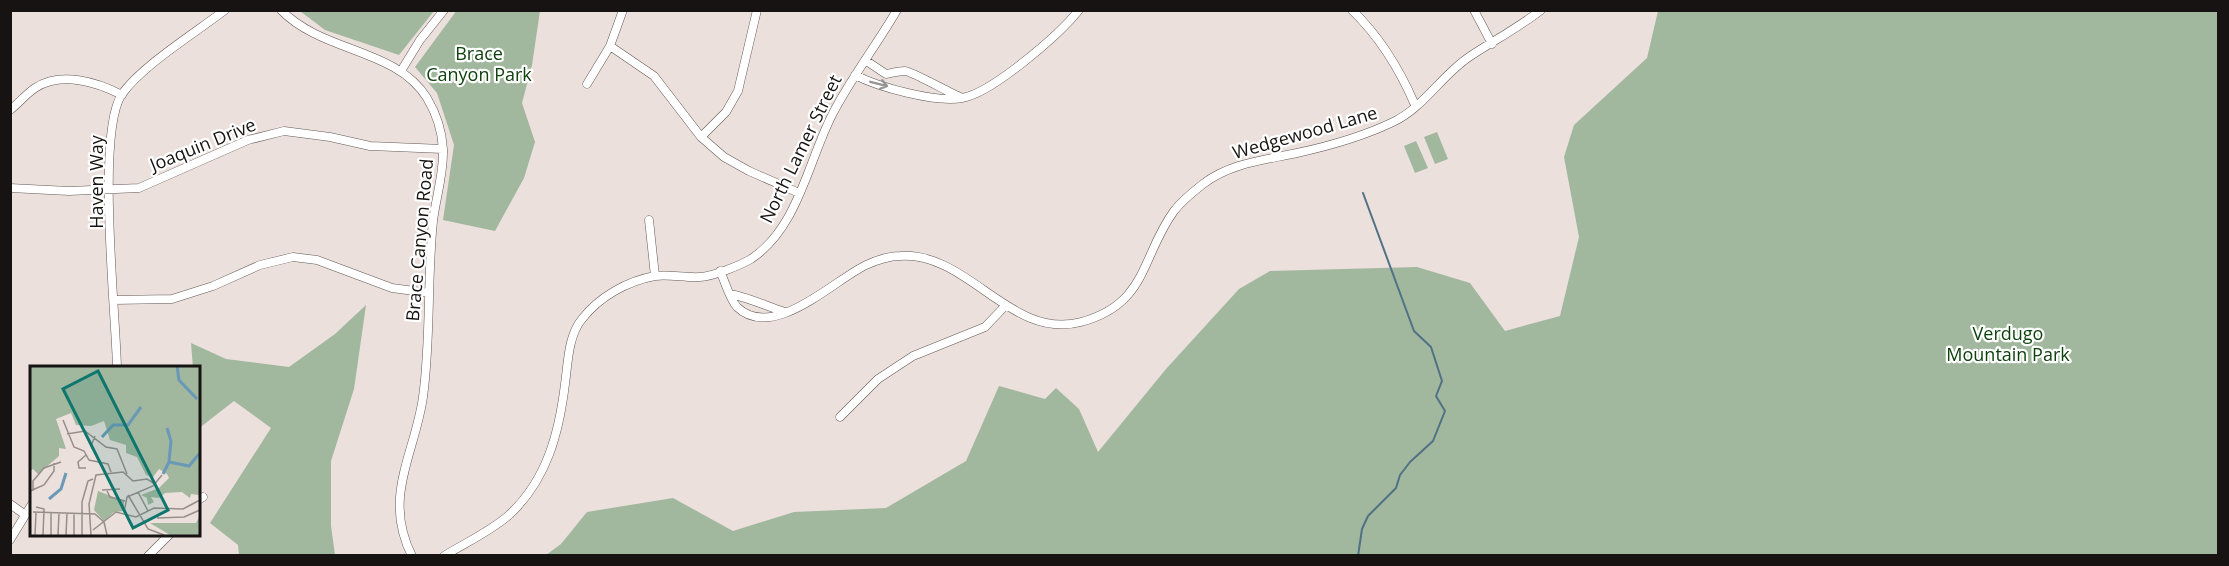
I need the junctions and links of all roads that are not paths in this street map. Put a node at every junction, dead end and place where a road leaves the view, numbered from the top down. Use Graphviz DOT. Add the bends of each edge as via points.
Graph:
graph roads {
  1 [pos="225,10"];
  2 [pos="282,10"];
  3 [pos="444,10"];
  4 [pos="623,10"];
  5 [pos="757,10"];
  6 [pos="897,10"];
  7 [pos="1079,10"];
  8 [pos="1352,10"];
  9 [pos="1474,10"];
  10 [pos="1541,10"];
  11 [pos="1492,44"];
  12 [pos="610,46"];
  13 [pos="865,60"];
  14 [pos="401,71"];
  15 [pos="855,75"];
  16 [pos="587,84"];
  17 [pos="122,95"];
  18 [pos="963,98"];
  19 [pos="1415,105"];
  20 [pos="10,110"];
  21 [pos="701,137"];
  22 [pos="443,149"];
  23 [pos="10,188"];
  24 [pos="110,190"];
  25 [pos="799,193"];
  26 [pos="649,220"];
  27 [pos="720,270"];
  28 [pos="655,276"];
  29 [pos="429,293"];
  30 [pos="730,294"];
  31 [pos="114,300"];
  32 [pos="1006,305"];
  33 [pos="785,312"];
  34 [pos="117,366"];
  35 [pos="840,417"];
  36 [pos="10,504"];
  37 [pos="30,506"];
  38 [pos="24,514"];
  39 [pos="168,536"];
  40 [pos="10,540"];
  41 [pos="148,555"];
  42 [pos="412,555"];
  43 [pos="444,555"];
  1 -- 17 [label="street, Haven Way" via="142,73"];
  2 -- 14 [label="street, Brace Canyon Road" via="323,40"];
  3 -- 14 [label="street"];
  4 -- 12 [label="street"];
  5 -- 21 [label="street" via="738,91 726,112"];
  6 -- 13 [label="street, North Lamer Street"];
  7 -- 18 [label="street" via="1030,56 981,92"];
  8 -- 19 [label="street" via="1371,28"];
  9 -- 11 [label="street"];
  10 -- 11 [label="street, Wedgewood Lane"];
  11 -- 19 [label="street, Wedgewood Lane" via="1468,57"];
  12 -- 16 [label="street"];
  12 -- 21 [label="street" via="654,76"];
  13 -- 15 [label="street, North Lamer Street"];
  13 -- 18 [label="street" via="886,74 912,73"];
  14 -- 22 [label="street, Brace Canyon Road" via="427,98 439,124"];
  15 -- 18 [label="street, one-way" via="934,97"];
  15 -- 25 [label="street, North Lamer Street" via="831,117"];
  17 -- 20 [label="street" via="99,83 56,81 37,87"];
  17 -- 24 [label="street, Haven Way" via="114,112 108,155"];
  19 -- 32 [label="street, Wedgewood Lane" via="1395,121 1366,132 1299,153 1246,163 1205,182 1174,211 1137,286 1112,310 1080,323 1044,324"];
  21 -- 25 [label="street" via="748,171"];
  22 -- 24 [label="street, Joaquin Drive" via="370,146 284,131 248,140 139,188"];
  22 -- 29 [label="street, Brace Canyon Road"];
  23 -- 24 [label="street, Joaquin Drive"];
  24 -- 31 [label="street, Haven Way"];
  25 -- 27 [label="street, North Lamer Street" via="778,234 762,250 738,266"];
  26 -- 28 [label="street"];
  27 -- 28 [label="street, North Lamer Street" via="703,277"];
  27 -- 30 [label="street, Wedgewood Lane"];
  28 -- 43 [label="street, North Lamer Street" via="625,285 603,298 580,320 570,345 554,443 530,491 508,516"];
  29 -- 31 [label="street" via="392,288 317,260 293,256 172,299"];
  29 -- 42 [label="street, Brace Canyon Road" via="423,398 406,457 400,504 400,524"];
  30 -- 33 [label="street"];
  30 -- 33 [label="street, Wedgewood Lane" via="735,305 750,316"];
  31 -- 34 [label="street, Haven Way"];
  32 -- 33 [label="street, Wedgewood Lane" via="945,263 916,254 888,256 864,266 821,296"];
  32 -- 35 [label="street" via="985,327 913,356 878,379"];
  36 -- 38 [label="street"];
  37 -- 38 [label="street"];
  38 -- 40 [label="street"];
  39 -- 41 [label="street"];
}
